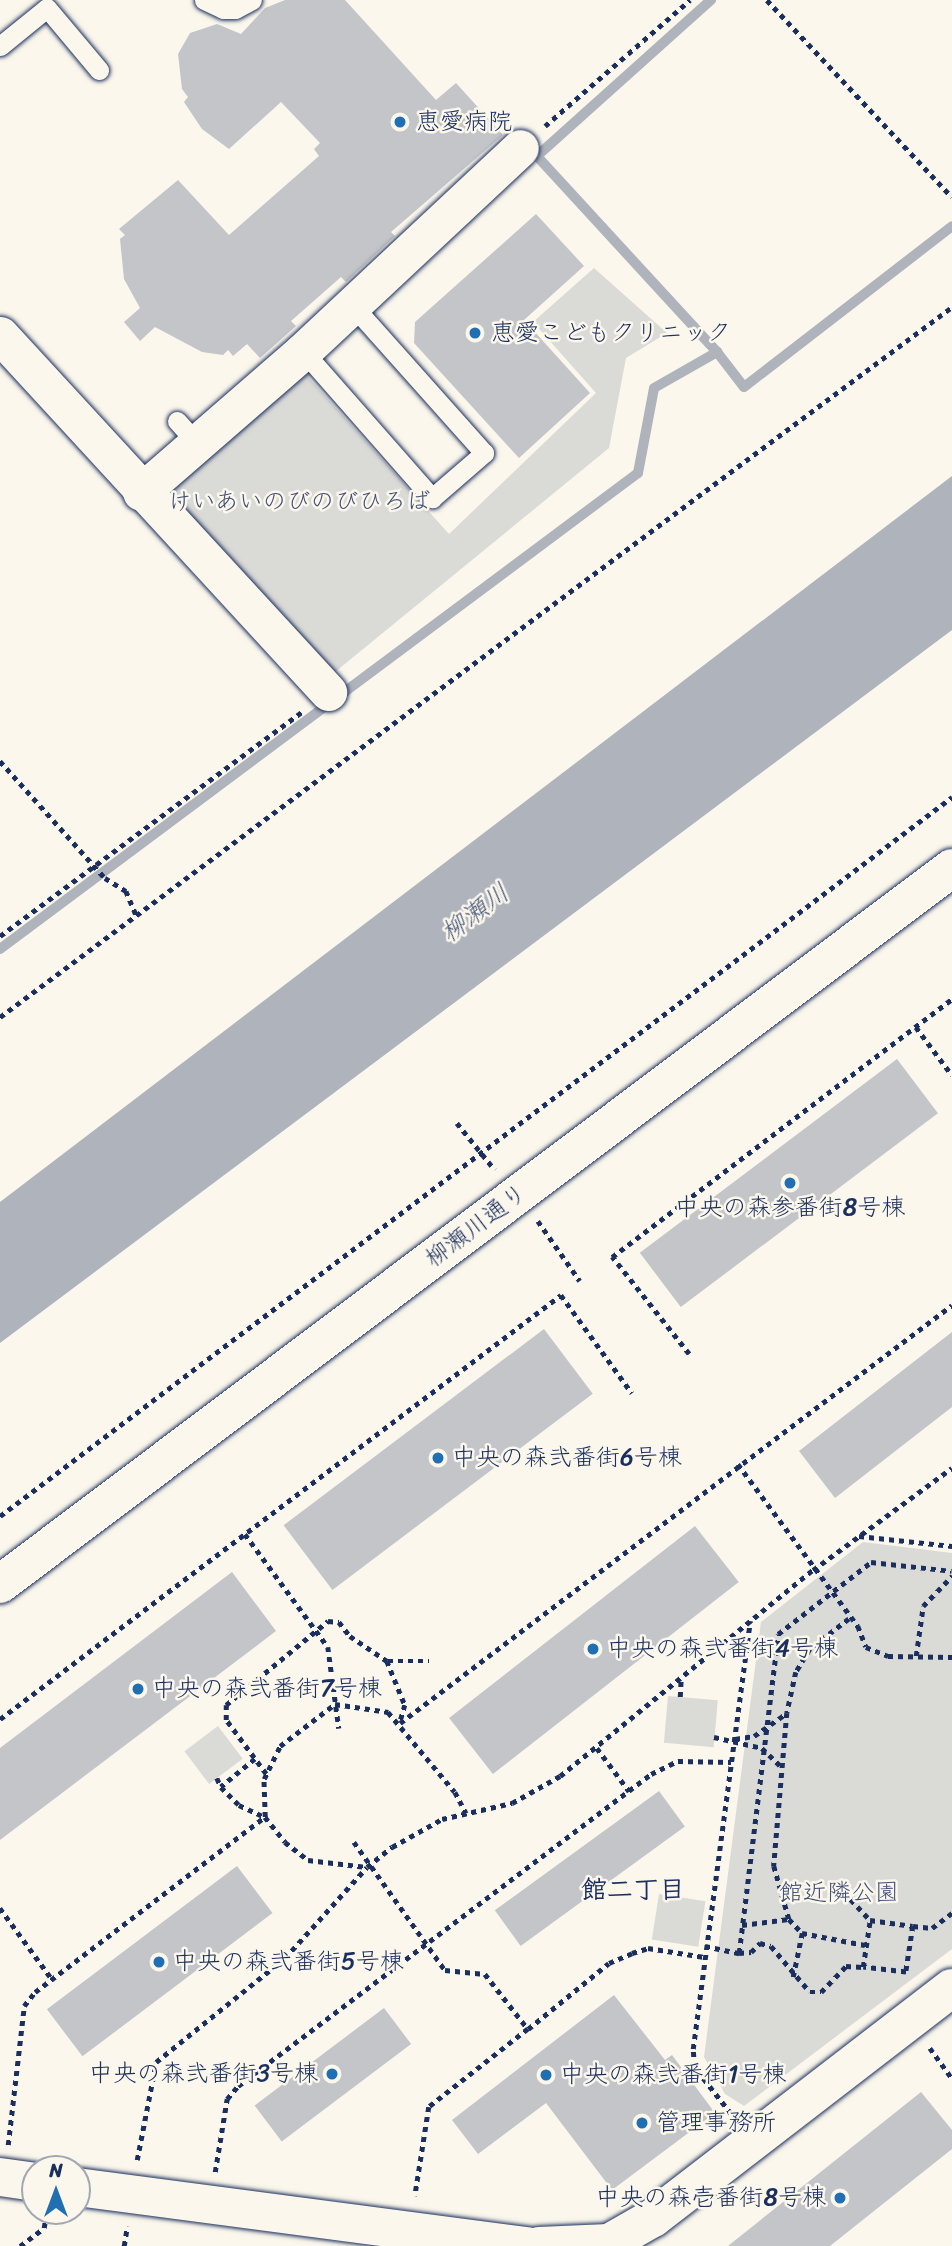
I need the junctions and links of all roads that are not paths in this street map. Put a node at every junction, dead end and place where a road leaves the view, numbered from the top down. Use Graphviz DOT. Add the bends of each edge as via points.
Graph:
graph roads {
  1 [pos="204,0"];
  2 [pos="252,0"];
  3 [pos="0,46"];
  4 [pos="102,68"];
  5 [pos="520,148"];
  6 [pos="352,305"];
  7 [pos="0,335"];
  8 [pos="303,351"];
  9 [pos="141,492"];
  10 [pos="328,692"];
  11 [pos="952,868"];
  12 [pos="0,1584"];
  13 [pos="952,1988"];
  14 [pos="3,2166"];
  15 [pos="21,2175"];
  16 [pos="91,2189"];
  17 [pos="611,2245"];
  18 [pos="528,2246"];
  19 [pos="539,2246"];
  1 -- 2 [label="lane" via="235,9"];
  3 -- 4 [label="lane" via="47,8"];
  5 -- 6 [label="street"];
  6 -- 8 [label="street"];
  6 -- 8 [label="lane" via="484,453 432,498"];
  7 -- 9 [label="street"];
  8 -- 9 [label="street" via="186,432"];
  9 -- 10 [label="street"];
  11 -- 12 [label="street, 柳瀬川通り"];
  13 -- 17 [label="street" via="653,2218"];
  14 -- 15 [label="street"];
  16 -- 18 [label="street"];
  17 -- 19 [label="street"];
}
